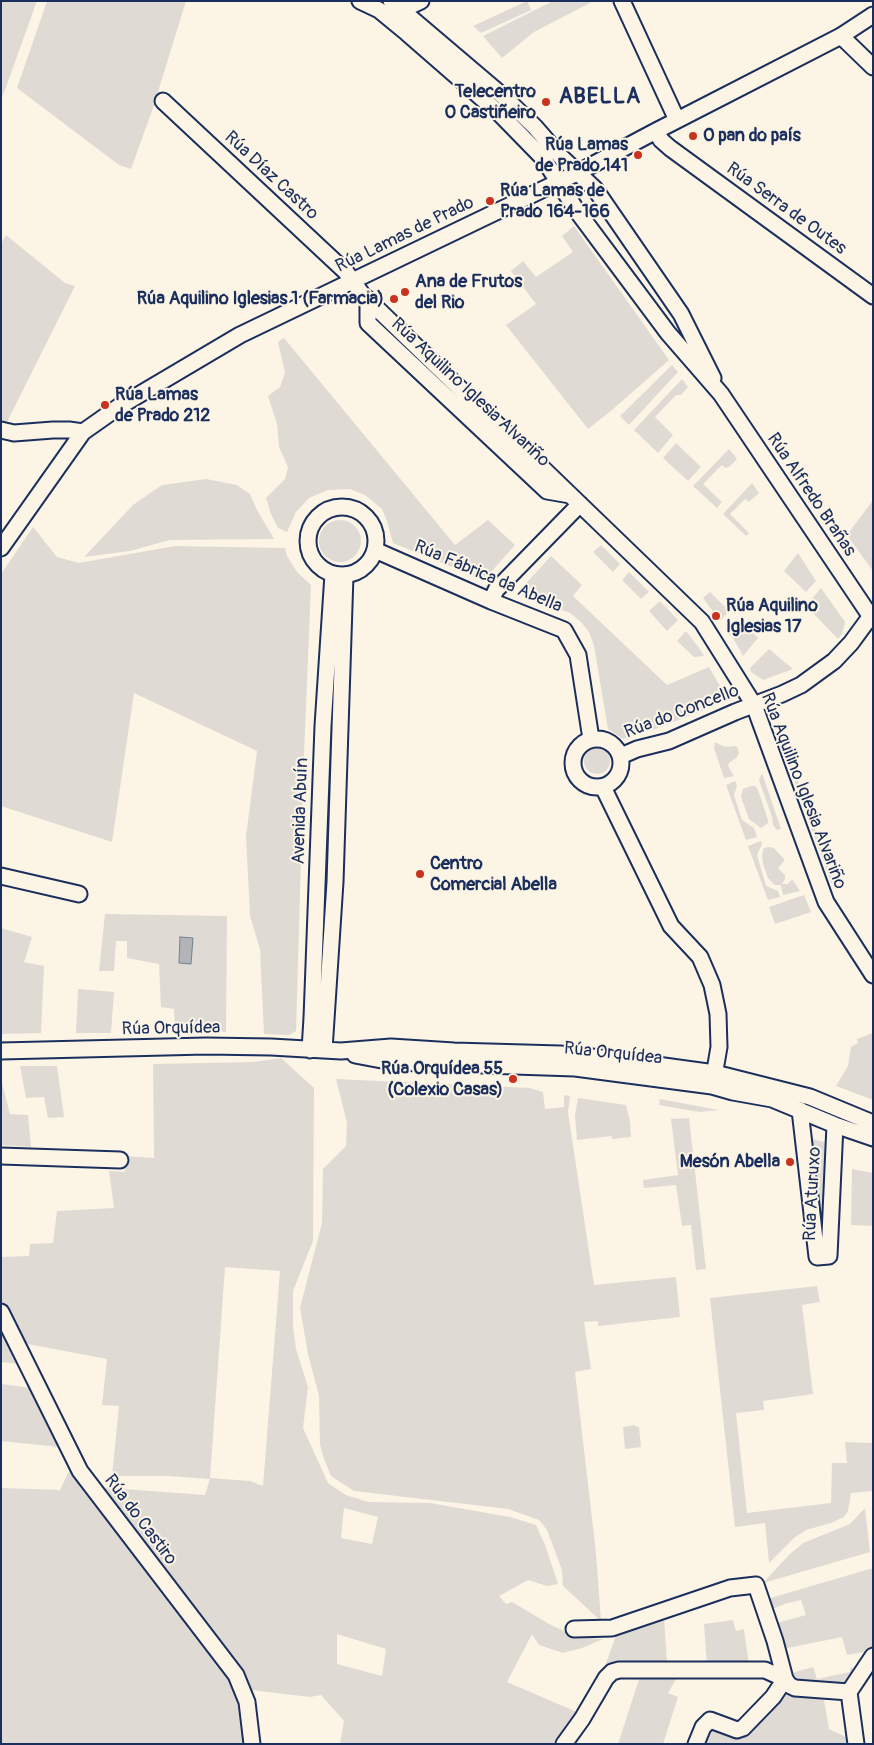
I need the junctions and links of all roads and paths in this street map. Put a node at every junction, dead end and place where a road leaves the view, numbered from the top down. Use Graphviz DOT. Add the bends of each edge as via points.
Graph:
graph roads {
  1 [pos="360,1"];
  2 [pos="421,1"];
  3 [pos="622,1"];
  4 [pos="395,11"];
  5 [pos="873,15"];
  6 [pos="841,36"];
  7 [pos="873,67"];
  8 [pos="163,101"];
  9 [pos="678,120"];
  10 [pos="656,131"];
  11 [pos="577,173"];
  12 [pos="559,182"];
  13 [pos="352,281"];
  14 [pos="873,296"];
  15 [pos="721,394"];
  16 [pos="1,430"];
  17 [pos="83,432"];
  18 [pos="575,499"];
  19 [pos="1,548"];
  20 [pos="375,550"];
  21 [pos="339,574"];
  22 [pos="491,601"];
  23 [pos="872,616"];
  24 [pos="754,705"];
  25 [pos="590,739"];
  26 [pos="621,756"];
  27 [pos="603,787"];
  28 [pos="1,876"];
  29 [pos="79,894"];
  30 [pos="873,975"];
  31 [pos="317,1050"];
  32 [pos="1,1051"];
  33 [pos="713,1079"];
  34 [pos="800,1110"];
  35 [pos="873,1123"];
  36 [pos="836,1125"];
  37 [pos="873,1138"];
  38 [pos="1,1156"];
  39 [pos="120,1160"];
  40 [pos="1,1312"];
  41 [pos="574,1629"];
  42 [pos="873,1656"];
  43 [pos="785,1679"];
  44 [pos="848,1692"];
  45 [pos="252,1744"];
  46 [pos="564,1744"];
  47 [pos="696,1744"];
  48 [pos="856,1744"];
  1 -- 4 [label="street" via="379,10"];
  2 -- 4 [label="street"];
  3 -- 9 [label="street"];
  4 -- 11 [label="street, Rúa Alfredo Brañas" via="504,97"];
  4 -- 12 [label="street, Rúa Alfredo Brañas" via="516,128"];
  5 -- 6 [label="street, Rúa Lamas de Prado"];
  6 -- 7 [label="street"];
  6 -- 9 [label="street, Rúa Lamas de Prado"];
  8 -- 13 [label="street, Rúa Díaz Castro"];
  9 -- 10 [label="street, Rúa Lamas de Prado"];
  10 -- 11 [label="street, Rúa Lamas de Prado"];
  10 -- 14 [label="street, Rúa Serra de Outes" via="670,148"];
  11 -- 12 [label="street, Rúa Lamas de Prado"];
  11 -- 15 [label="street, Rúa Alfredo Brañas" via="600,196 681,314"];
  12 -- 13 [label="street, Rúa Lamas de Prado"];
  12 -- 15 [label="street, Rúa Alfredo Brañas" via="668,333"];
  13 -- 17 [label="street, Rúa Lamas de Prado" via="240,335 120,406"];
  13 -- 18 [label="street, Rúa Aquilino Iglesia Alvariño"];
  15 -- 23 [label="street, Rúa Alfredo Brañas"];
  16 -- 17 [label="street" via="14,433"];
  17 -- 19 [label="street, Rúa Lamas de Prado"];
  18 -- 22 [label="street" via="496,590"];
  18 -- 24 [label="street, Rúa Aquilino Iglesia Alvariño" via="702,622"];
  20 -- 21 [label="street" via="369,562 358,571"];
  20 -- 21 [label="street" via="375,532 366,516 351,507 333,508 318,516 309,532 308,549 317,565"];
  20 -- 22 [label="street, Rúa Fábrica da Abella"];
  21 -- 31 [label="street, Avenida Abuín" via="323,726 312,1018"];
  22 -- 25 [label="street, Rúa Fábrica da Abella" via="564,630 578,655"];
  23 -- 24 [label="street, Rúa do Concello" via="834,661 815,676"];
  24 -- 26 [label="street, Rúa do Concello"];
  24 -- 30 [label="street, Rúa Aquilino Iglesia Alvariño" via="826,902"];
  25 -- 26 [label="street" via="603,739"];
  25 -- 27 [label="street" via="579,746 573,757 573,770 590,787"];
  26 -- 27 [label="street" via="618,775"];
  27 -- 33 [label="street" via="671,926 700,957 712,985 720,1047"];
  28 -- 29 [label="street"];
  31 -- 32 [label="street, Rúa Orquídea" via="206,1046"];
  31 -- 33 [label="street, Rúa Orquídea" via="391,1047 560,1054 613,1059"];
  33 -- 34 [label="street, Rúa Orquídea" via="733,1092 772,1099"];
  33 -- 35 [label="street, Rúa Orquídea" via="810,1097"];
  34 -- 36 [label="street, Rúa Orquídea"];
  34 -- 36 [label="street, Rúa Aturuxo" via="817,1257 829,1256"];
  36 -- 37 [label="street, Rúa Orquídea"];
  38 -- 39 [label="street"];
  40 -- 45 [label="street, Rúa do Castiro" via="80,1471 236,1675 247,1702"];
  41 -- 43 [label="street" via="612,1628 730,1588 756,1585"];
  42 -- 44 [label="street"];
  43 -- 44 [label="street" via="795,1688"];
  43 -- 46 [label="street" via="765,1670 612,1672"];
  43 -- 47 [label="street" via="773,1697 743,1728 737,1730 710,1720 703,1727"];
  44 -- 48 [label="street"];
}
